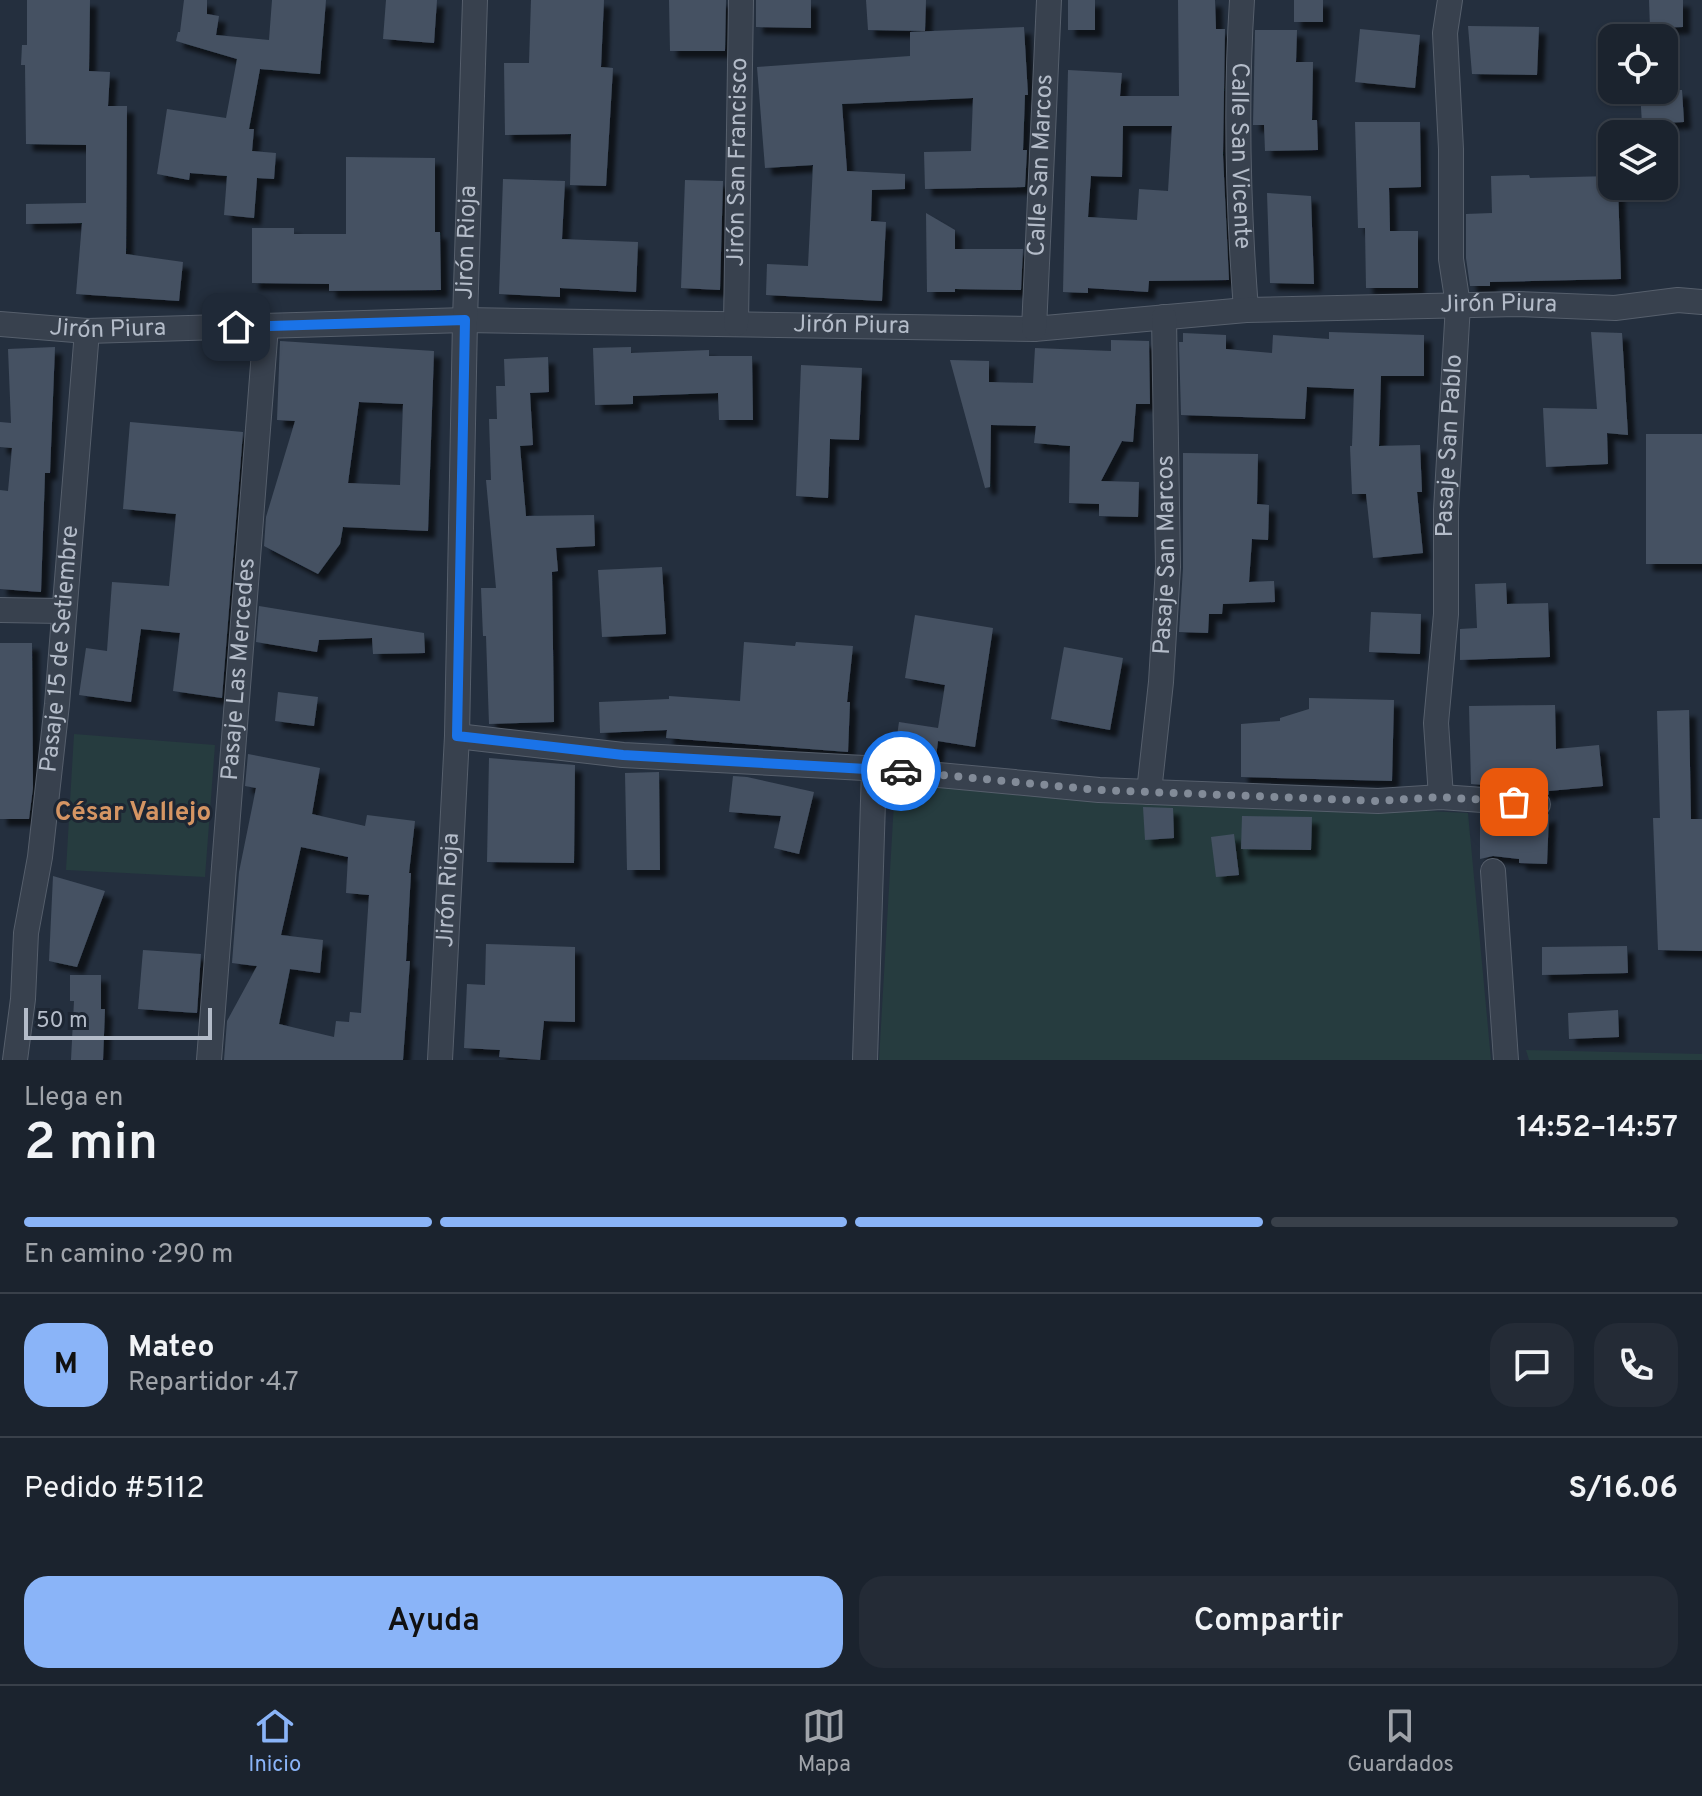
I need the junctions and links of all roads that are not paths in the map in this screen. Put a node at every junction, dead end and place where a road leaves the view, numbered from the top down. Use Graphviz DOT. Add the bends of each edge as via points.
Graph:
graph roads {
  1 [pos="475,0"];
  2 [pos="741,0"];
  3 [pos="1049,0"];
  4 [pos="1242,0"];
  5 [pos="1450,0"];
  6 [pos="1702,302"];
  7 [pos="1458,305"];
  8 [pos="1246,310"];
  9 [pos="1164,317"];
  10 [pos="465,320"];
  11 [pos="0,324"];
  12 [pos="736,324"];
  13 [pos="266,326"];
  14 [pos="1034,329"];
  15 [pos="87,331"];
  16 [pos="0,610"];
  17 [pos="62,611"];
  18 [pos="457,736"];
  19 [pos="874,769"];
  20 [pos="1149,792"];
  21 [pos="1441,797"];
  22 [pos="1538,804"];
  23 [pos="1493,871"];
  24 [pos="15,1060"];
  25 [pos="209,1060"];
  26 [pos="440,1060"];
  27 [pos="865,1060"];
  28 [pos="1506,1060"];
  1 -- 10 [label="street, Jirón Rioja"];
  2 -- 12 [label="street, Jirón San Francisco"];
  3 -- 14 [label="street, Calle San Marcos"];
  4 -- 8 [label="street, Calle San Vicente" via="1237,189"];
  5 -- 7 [label="street, Pasaje San Pablo" via="1445,33 1451,259"];
  6 -- 7 [label="street, Jirón Piura" via="1615,308"];
  7 -- 8 [label="street, Jirón Piura"];
  7 -- 21 [label="street, Pasaje San Pablo" via="1446,510 1446,614 1436,723"];
  8 -- 9 [label="street, Jirón Piura"];
  9 -- 14 [label="street, Jirón Piura"];
  9 -- 20 [label="street, Pasaje San Marcos" via="1168,567"];
  10 -- 12 [label="street, Jirón Piura"];
  10 -- 13 [label="street, Jirón Piura"];
  10 -- 18 [label="street, Jirón Rioja"];
  11 -- 15 [label="street, Jirón Piura"];
  12 -- 14 [label="street, Jirón Piura"];
  13 -- 15 [label="street, Jirón Piura"];
  13 -- 25 [label="street, Pasaje Las Mercedes"];
  15 -- 17 [label="street, Pasaje 15 de Setiembre"];
  16 -- 17 [label="street"];
  17 -- 24 [label="street, Pasaje 15 de Setiembre" via="58,691"];
  18 -- 19 [label="street" via="623,755"];
  18 -- 26 [label="street, Jirón Rioja"];
  19 -- 20 [label="street"];
  19 -- 27 [label="street"];
  20 -- 21 [label="street" via="1378,801"];
  21 -- 22 [label="street"];
  23 -- 28 [label="street"];
}
